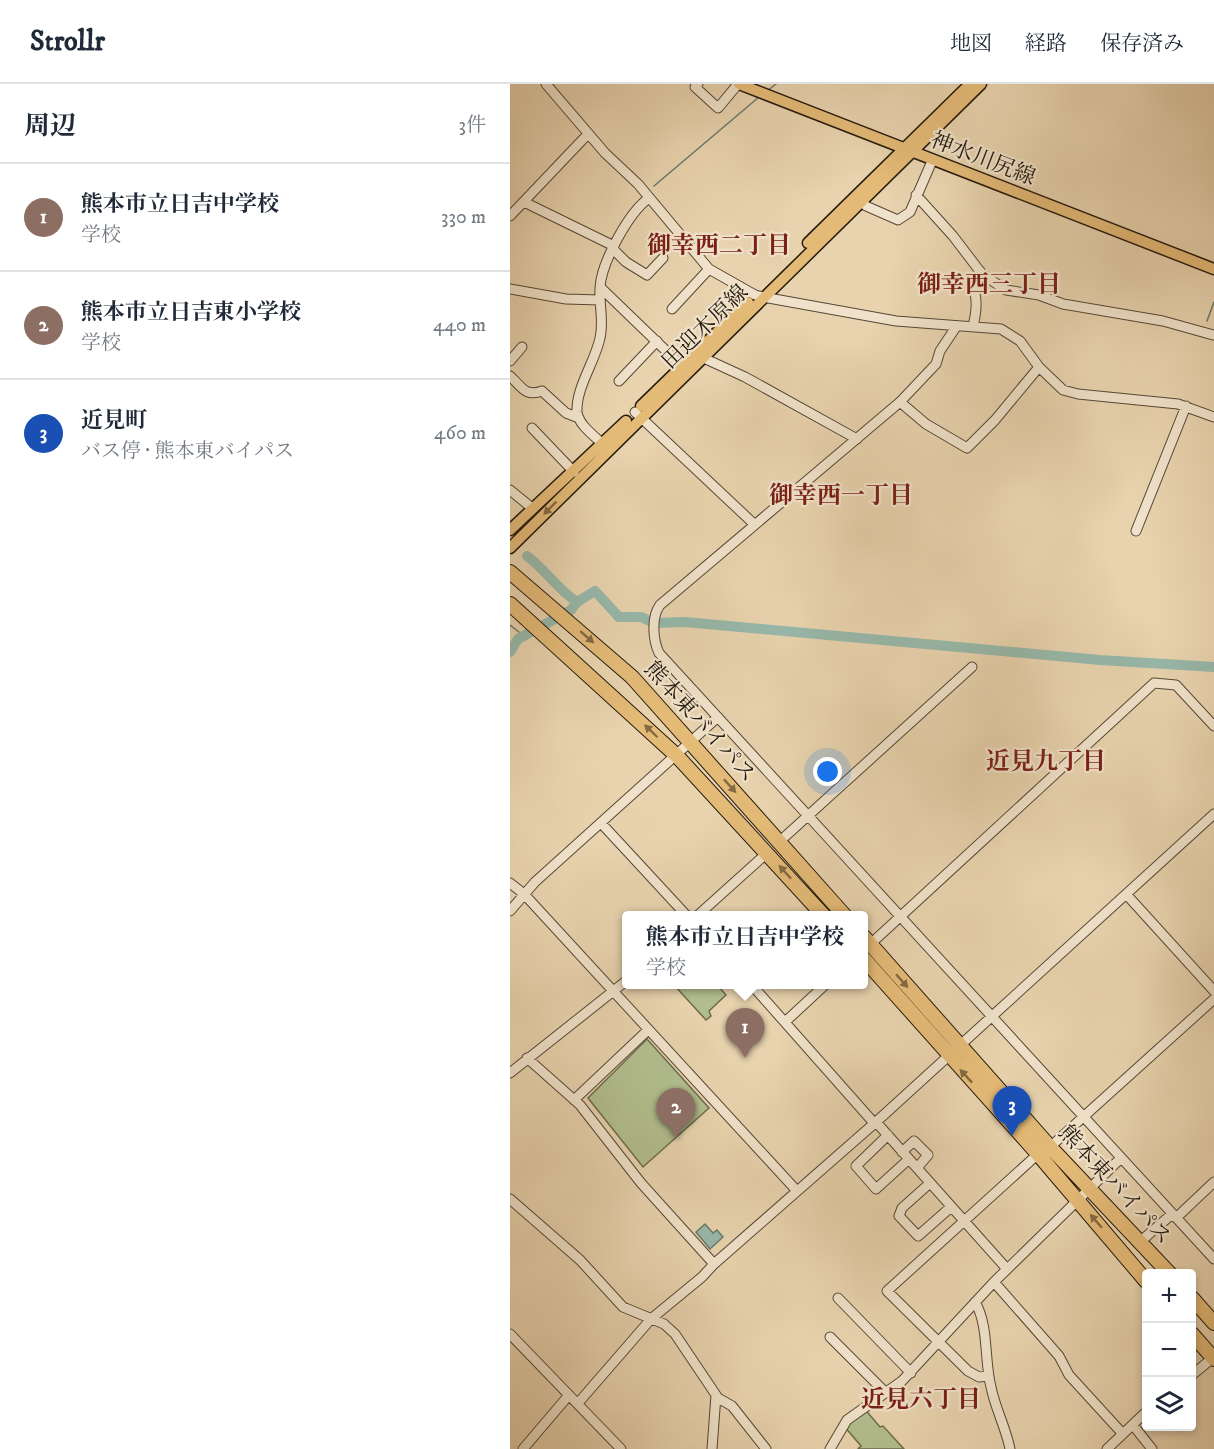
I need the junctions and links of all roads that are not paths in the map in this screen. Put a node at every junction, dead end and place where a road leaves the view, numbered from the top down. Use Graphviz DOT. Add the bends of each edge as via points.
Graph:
graph roads {
  1 [pos="546,84"];
  2 [pos="698,84"];
  3 [pos="741,84"];
  4 [pos="970,84"];
  5 [pos="981,84"];
  6 [pos="588,134"];
  7 [pos="908,151"];
  8 [pos="932,161"];
  9 [pos="916,195"];
  10 [pos="649,198"];
  11 [pos="862,201"];
  12 [pos="524,202"];
  13 [pos="510,216"];
  14 [pos="613,247"];
  15 [pos="663,258"];
  16 [pos="709,269"];
  17 [pos="1214,269"];
  18 [pos="980,271"];
  19 [pos="600,287"];
  20 [pos="510,289"];
  21 [pos="759,296"];
  22 [pos="600,300"];
  23 [pos="672,309"];
  24 [pos="972,326"];
  25 [pos="956,327"];
  26 [pos="1213,335"];
  27 [pos="657,341"];
  28 [pos="522,347"];
  29 [pos="698,356"];
  30 [pos="510,361"];
  31 [pos="1039,367"];
  32 [pos="685,369"];
  33 [pos="510,376"];
  34 [pos="619,381"];
  35 [pos="900,402"];
  36 [pos="1186,406"];
  37 [pos="638,414"];
  38 [pos="1214,417"];
  39 [pos="579,418"];
  40 [pos="532,428"];
  41 [pos="857,439"];
  42 [pos="605,447"];
  43 [pos="574,472"];
  44 [pos="510,490"];
  45 [pos="532,508"];
  46 [pos="754,524"];
  47 [pos="510,530"];
  48 [pos="1136,531"];
  49 [pos="510,548"];
  50 [pos="510,573"];
  51 [pos="510,604"];
  52 [pos="972,667"];
  53 [pos="718,717"];
  54 [pos="1214,726"];
  55 [pos="691,742"];
  56 [pos="677,756"];
  57 [pos="1214,814"];
  58 [pos="807,816"];
  59 [pos="601,823"];
  60 [pos="779,842"];
  61 [pos="767,853"];
  62 [pos="510,883"];
  63 [pos="524,894"];
  64 [pos="1126,894"];
  65 [pos="510,911"];
  66 [pos="683,911"];
  67 [pos="702,911"];
  68 [pos="820,911"];
  69 [pos="841,911"];
  70 [pos="900,917"];
  71 [pos="868,942"];
  72 [pos="868,946"];
  73 [pos="868,964"];
  74 [pos="622,985"];
  75 [pos="755,989"];
  76 [pos="821,989"];
  77 [pos="1214,991"];
  78 [pos="614,992"];
  79 [pos="1214,999"];
  80 [pos="991,1016"];
  81 [pos="785,1022"];
  82 [pos="648,1030"];
  83 [pos="959,1046"];
  84 [pos="948,1056"];
  85 [pos="527,1058"];
  86 [pos="510,1072"];
  87 [pos="574,1100"];
  88 [pos="1084,1117"];
  89 [pos="875,1123"];
  90 [pos="888,1135"];
  91 [pos="1044,1151"];
  92 [pos="906,1155"];
  93 [pos="1121,1158"];
  94 [pos="917,1168"];
  95 [pos="1214,1182"];
  96 [pos="930,1183"];
  97 [pos="1089,1188"];
  98 [pos="797,1191"];
  99 [pos="1077,1198"];
  100 [pos="510,1199"];
  101 [pos="1102,1203"];
  102 [pos="951,1207"];
  103 [pos="1174,1216"];
  104 [pos="964,1222"];
  105 [pos="918,1236"];
  106 [pos="1141,1241"];
  107 [pos="926,1245"];
  108 [pos="1214,1260"];
  109 [pos="714,1264"];
  110 [pos="1135,1265"];
  111 [pos="1007,1269"];
  112 [pos="1158,1269"];
  113 [pos="1166,1269"];
  114 [pos="1142,1271"];
  115 [pos="1142,1275"];
  116 [pos="994,1282"];
  117 [pos="838,1298"];
  118 [pos="975,1302"];
  119 [pos="1196,1303"];
  120 [pos="1196,1312"];
  121 [pos="651,1319"];
  122 [pos="1192,1323"];
  123 [pos="1214,1323"];
  124 [pos="1214,1332"];
  125 [pos="510,1334"];
  126 [pos="830,1337"];
  127 [pos="1196,1339"];
  128 [pos="939,1343"];
  129 [pos="1214,1355"];
  130 [pos="1196,1371"];
  131 [pos="911,1373"];
  132 [pos="988,1376"];
  133 [pos="886,1393"];
  134 [pos="569,1395"];
  135 [pos="716,1395"];
  136 [pos="579,1402"];
  137 [pos="1142,1416"];
  138 [pos="1132,1425"];
  139 [pos="1122,1433"];
  140 [pos="524,1449"];
  141 [pos="620,1449"];
  142 [pos="712,1449"];
  143 [pos="766,1449"];
  144 [pos="830,1449"];
  145 [pos="1011,1449"];
  146 [pos="1107,1449"];
  147 [pos="1152,1449"];
  1 -- 6 [label="street"];
  2 -- 3 [label="street" via="695,87 718,108"];
  3 -- 7 [label="main road, 神水川尻線"];
  4 -- 7 [label="main road, 田迎木原線"];
  5 -- 7 [label="main road, 田迎木原線"];
  6 -- 10 [label="street"];
  6 -- 12 [label="street"];
  7 -- 8 [label="main road, 神水川尻線"];
  7 -- 11 [label="main road, 田迎木原線"];
  7 -- 21 [label="main road, 田迎木原線"];
  8 -- 9 [label="street"];
  8 -- 17 [label="main road, 神水川尻線"];
  9 -- 11 [label="street" via="910,212 898,220"];
  9 -- 18 [label="street"];
  10 -- 14 [label="street"];
  10 -- 16 [label="street"];
  11 -- 21 [label="main road, 田迎木原線"];
  12 -- 13 [label="street"];
  12 -- 14 [label="street"];
  14 -- 15 [label="street" via="626,262 647,275"];
  14 -- 19 [label="street"];
  16 -- 21 [label="street"];
  16 -- 23 [label="street"];
  18 -- 24 [label="street" via="971,285 976,303"];
  18 -- 26 [label="street" via="1006,290 1163,321"];
  19 -- 22 [label="street"];
  19 -- 27 [label="street"];
  20 -- 22 [label="street" via="566,299"];
  21 -- 25 [label="street" via="896,321"];
  21 -- 29 [label="main road, 田迎木原線"];
  22 -- 39 [label="street" via="601,337 583,383"];
  24 -- 25 [label="street"];
  24 -- 31 [label="street" via="1001,330 1014,337"];
  25 -- 35 [label="street" via="936,364"];
  27 -- 32 [label="street"];
  27 -- 34 [label="street"];
  28 -- 30 [label="street"];
  29 -- 32 [label="main road, 田迎木原線"];
  29 -- 41 [label="street" via="746,377"];
  31 -- 35 [label="street" via="967,448 926,424"];
  31 -- 36 [label="street" via="1063,390 1078,394"];
  32 -- 37 [label="main road, 田迎木原線"];
  33 -- 39 [label="street" via="529,394 542,392 566,413"];
  35 -- 41 [label="street"];
  36 -- 38 [label="street"];
  36 -- 48 [label="street"];
  37 -- 42 [label="main road, 田迎木原線"];
  37 -- 46 [label="street"];
  39 -- 42 [label="street"];
  40 -- 43 [label="street"];
  41 -- 46 [label="street"];
  42 -- 43 [label="main road, 田迎木原線"];
  42 -- 49 [label="main road, 田迎木原線, one-way"];
  43 -- 45 [label="main road, 田迎木原線"];
  44 -- 45 [label="street"];
  45 -- 47 [label="main road, 田迎木原線"];
  46 -- 53 [label="street" via="656,611 654,642 659,653"];
  50 -- 55 [label="highway, 熊本東バイパス, one-way" via="632,677"];
  56 -- 51 [label="highway, 熊本東バイパス, one-way"];
  52 -- 58 [label="street"];
  53 -- 55 [label="street"];
  53 -- 58 [label="street"];
  54 -- 70 [label="street" via="1176,685 1154,683"];
  55 -- 56 [label="street"];
  55 -- 60 [label="highway, 熊本東バイパス, one-way"];
  56 -- 59 [label="street"];
  56 -- 61 [label="highway, 熊本東バイパス"];
  57 -- 64 [label="street"];
  58 -- 60 [label="street"];
  58 -- 70 [label="street"];
  59 -- 63 [label="street"];
  59 -- 66 [label="street"];
  60 -- 69 [label="highway, 熊本東バイパス"];
  61 -- 67 [label="street"];
  68 -- 61 [label="highway, 熊本東バイパス, one-way"];
  62 -- 63 [label="street"];
  63 -- 65 [label="street"];
  63 -- 78 [label="street"];
  64 -- 77 [label="street"];
  64 -- 80 [label="street"];
  70 -- 71 [label="street"];
  70 -- 80 [label="street"];
  72 -- 83 [label="highway, 熊本東バイパス, one-way"];
  73 -- 84 [label="highway, 熊本東バイパス"];
  74 -- 78 [label="street"];
  75 -- 81 [label="street"];
  76 -- 81 [label="street"];
  78 -- 82 [label="street"];
  78 -- 85 [label="street"];
  79 -- 88 [label="street"];
  80 -- 83 [label="street"];
  80 -- 88 [label="street"];
  81 -- 89 [label="street"];
  82 -- 87 [label="street"];
  82 -- 98 [label="street"];
  83 -- 84 [label="street"];
  83 -- 91 [label="highway, 熊本東バイパス"];
  84 -- 89 [label="street"];
  91 -- 84 [label="highway, 熊本東バイパス, one-way"];
  85 -- 86 [label="street"];
  85 -- 87 [label="street"];
  87 -- 109 [label="street"];
  88 -- 91 [label="street"];
  88 -- 93 [label="street"];
  89 -- 90 [label="street"];
  89 -- 98 [label="street"];
  90 -- 92 [label="street"];
  90 -- 92 [label="street" via="855,1166 876,1189"];
  91 -- 97 [label="highway, 熊本東バイパス"];
  91 -- 99 [label="highway, 熊本東バイパス"];
  91 -- 104 [label="street"];
  92 -- 94 [label="street"];
  92 -- 94 [label="street" via="914,1141 928,1155"];
  93 -- 97 [label="street"];
  93 -- 103 [label="street"];
  94 -- 96 [label="street"];
  95 -- 103 [label="street"];
  96 -- 102 [label="street"];
  96 -- 105 [label="street" via="902,1208 899,1216"];
  97 -- 99 [label="street"];
  97 -- 101 [label="highway, 熊本東バイパス"];
  98 -- 109 [label="street"];
  110 -- 99 [label="highway, 熊本東バイパス, one-way"];
  99 -- 111 [label="street"];
  100 -- 121 [label="street" via="580,1260 624,1307"];
  101 -- 106 [label="highway, 熊本東バイパス"];
  101 -- 112 [label="highway"];
  102 -- 104 [label="street"];
  102 -- 105 [label="street"];
  103 -- 106 [label="street"];
  103 -- 108 [label="street"];
  104 -- 111 [label="street"];
  104 -- 128 [label="street" via="887,1291"];
  105 -- 107 [label="street"];
  106 -- 113 [label="highway, 熊本東バイパス"];
  109 -- 121 [label="street"];
  110 -- 114 [label="highway"];
  110 -- 115 [label="highway, 熊本東バイパス"];
  111 -- 116 [label="street"];
  116 -- 118 [label="street"];
  116 -- 139 [label="street"];
  117 -- 131 [label="street"];
  118 -- 128 [label="street"];
  118 -- 132 [label="street" via="983,1315"];
  119 -- 123 [label="highway"];
  120 -- 124 [label="highway"];
  121 -- 135 [label="street" via="675,1334"];
  121 -- 136 [label="street"];
  122 -- 129 [label="highway"];
  125 -- 134 [label="street"];
  126 -- 133 [label="street"];
  127 -- 129 [label="highway"];
  128 -- 131 [label="street"];
  128 -- 132 [label="street" via="968,1371 979,1377"];
  129 -- 130 [label="street"];
  131 -- 133 [label="street"];
  132 -- 145 [label="street"];
  133 -- 144 [label="street" via="847,1420"];
  134 -- 136 [label="street"];
  134 -- 140 [label="street"];
  135 -- 142 [label="street"];
  135 -- 143 [label="street" via="732,1406"];
  136 -- 141 [label="street"];
  137 -- 138 [label="street"];
  138 -- 139 [label="street"];
  138 -- 147 [label="street"];
  139 -- 146 [label="street"];
}
